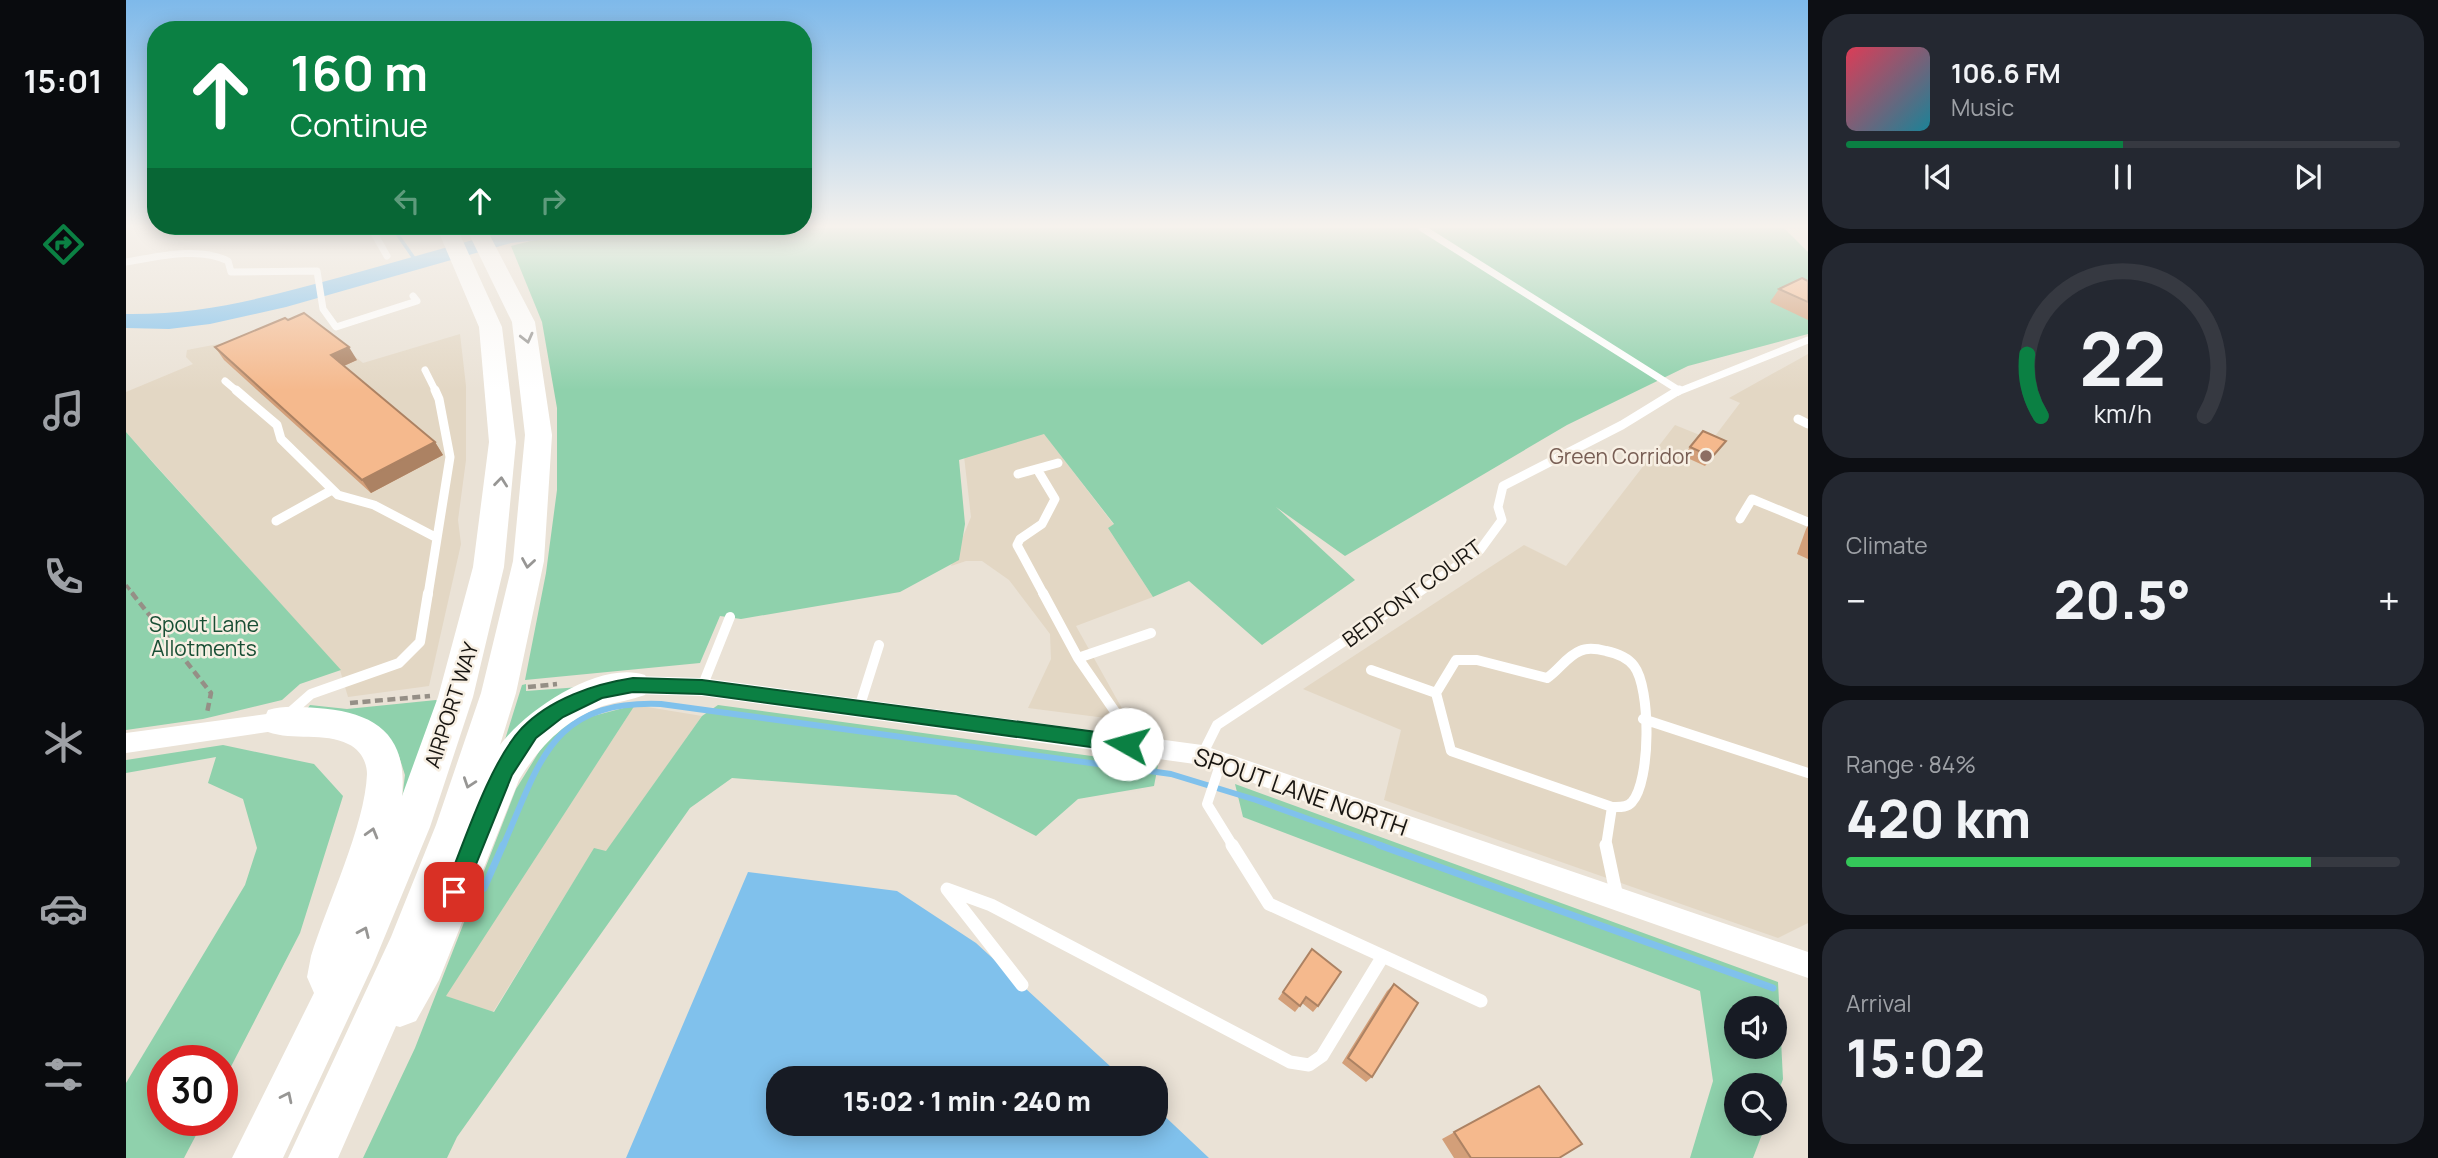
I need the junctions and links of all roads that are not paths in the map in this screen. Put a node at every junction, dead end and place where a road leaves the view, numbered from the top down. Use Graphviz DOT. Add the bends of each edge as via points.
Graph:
graph roads {
  1 [pos="317,282"];
  2 [pos="480,282"];
  3 [pos="500,282"];
  4 [pos="1508,282"];
  5 [pos="413,296"];
  6 [pos="1808,340"];
  7 [pos="425,370"];
  8 [pos="225,381"];
  9 [pos="1680,391"];
  10 [pos="1798,419"];
  11 [pos="1808,424"];
  12 [pos="1058,463"];
  13 [pos="1037,468"];
  14 [pos="1018,474"];
  15 [pos="332,490"];
  16 [pos="1740,519"];
  17 [pos="276,521"];
  18 [pos="1808,522"];
  19 [pos="437,538"];
  20 [pos="730,617"];
  21 [pos="1152,633"];
  22 [pos="879,645"];
  23 [pos="1078,658"];
  24 [pos="1371,670"];
  25 [pos="633,685"];
  26 [pos="702,687"];
  27 [pos="1436,693"];
  28 [pos="859,708"];
  29 [pos="1643,719"];
  30 [pos="281,720"];
  31 [pos="126,743"];
  32 [pos="1127,744"];
  33 [pos="1213,765"];
  34 [pos="1808,773"];
  35 [pos="1612,807"];
  36 [pos="1617,901"];
  37 [pos="1383,956"];
  38 [pos="1796,962"];
  39 [pos="1808,979"];
  40 [pos="1021,985"];
  41 [pos="1481,1002"];
  42 [pos="327,1017"];
  43 [pos="333,1115"];
  44 [pos="257,1158"];
  45 [pos="313,1158"];
  1 -- 5 [label="lane" via="329,321 336,327 416,300"];
  42 -- 2 [label="highway, AIRPORT WAY, one-way" via="428,778 483,596 502,479 503,401"];
  3 -- 43 [label="highway, AIRPORT WAY, one-way" via="520,310 538,391 538,481 520,607 489,724 454,828"];
  4 -- 9 [label="lane"];
  6 -- 9 [label="lane, BEDFONT COURT"];
  7 -- 19 [label="lane" via="439,399 450,457"];
  8 -- 15 [label="lane" via="277,425 281,439"];
  9 -- 33 [label="lane, BEDFONT COURT" via="1503,486 1498,507 1502,520 1480,550 1217,725"];
  10 -- 11 [label="lane"];
  12 -- 13 [label="lane"];
  13 -- 14 [label="lane"];
  13 -- 23 [label="lane" via="1055,499 1042,524 1017,545"];
  15 -- 17 [label="lane"];
  15 -- 19 [label="lane" via="374,505"];
  16 -- 18 [label="lane" via="1752,499"];
  19 -- 30 [label="lane" via="420,642 399,663 311,694"];
  20 -- 26 [label="lane"];
  21 -- 23 [label="lane"];
  22 -- 28 [label="lane"];
  23 -- 32 [label="lane" via="1118,716"];
  24 -- 27 [label="lane"];
  25 -- 26 [label="street, SPOUT LANE NORTH"];
  25 -- 43 [label="highway" via="573,702 542,722 516,749 424,965"];
  26 -- 28 [label="street, SPOUT LANE NORTH"];
  27 -- 29 [label="lane" via="1456,660 1477,660 1547,678 1574,653 1586,649 1612,652 1634,666 1642,681"];
  27 -- 35 [label="lane" via="1451,751"];
  28 -- 32 [label="street, SPOUT LANE NORTH"];
  29 -- 34 [label="lane"];
  29 -- 35 [label="lane" via="1646,763 1638,793 1623,807"];
  30 -- 31 [label="street"];
  42 -- 30 [label="highway, one-way" via="330,959 386,784 384,756 363,733"];
  32 -- 33 [label="street, SPOUT LANE NORTH"];
  33 -- 36 [label="street, SPOUT LANE NORTH"];
  33 -- 37 [label="lane" via="1207,804 1269,905"];
  35 -- 36 [label="lane" via="1606,845"];
  36 -- 38 [label="street, SPOUT LANE NORTH"];
  37 -- 40 [label="lane" via="1322,1056 1309,1065 1290,1062 991,905 947,889"];
  37 -- 41 [label="lane"];
  38 -- 39 [label="street, SPOUT LANE NORTH"];
  44 -- 42 [label="highway, AIRPORT WAY, one-way"];
  43 -- 45 [label="highway, AIRPORT WAY"];
}
